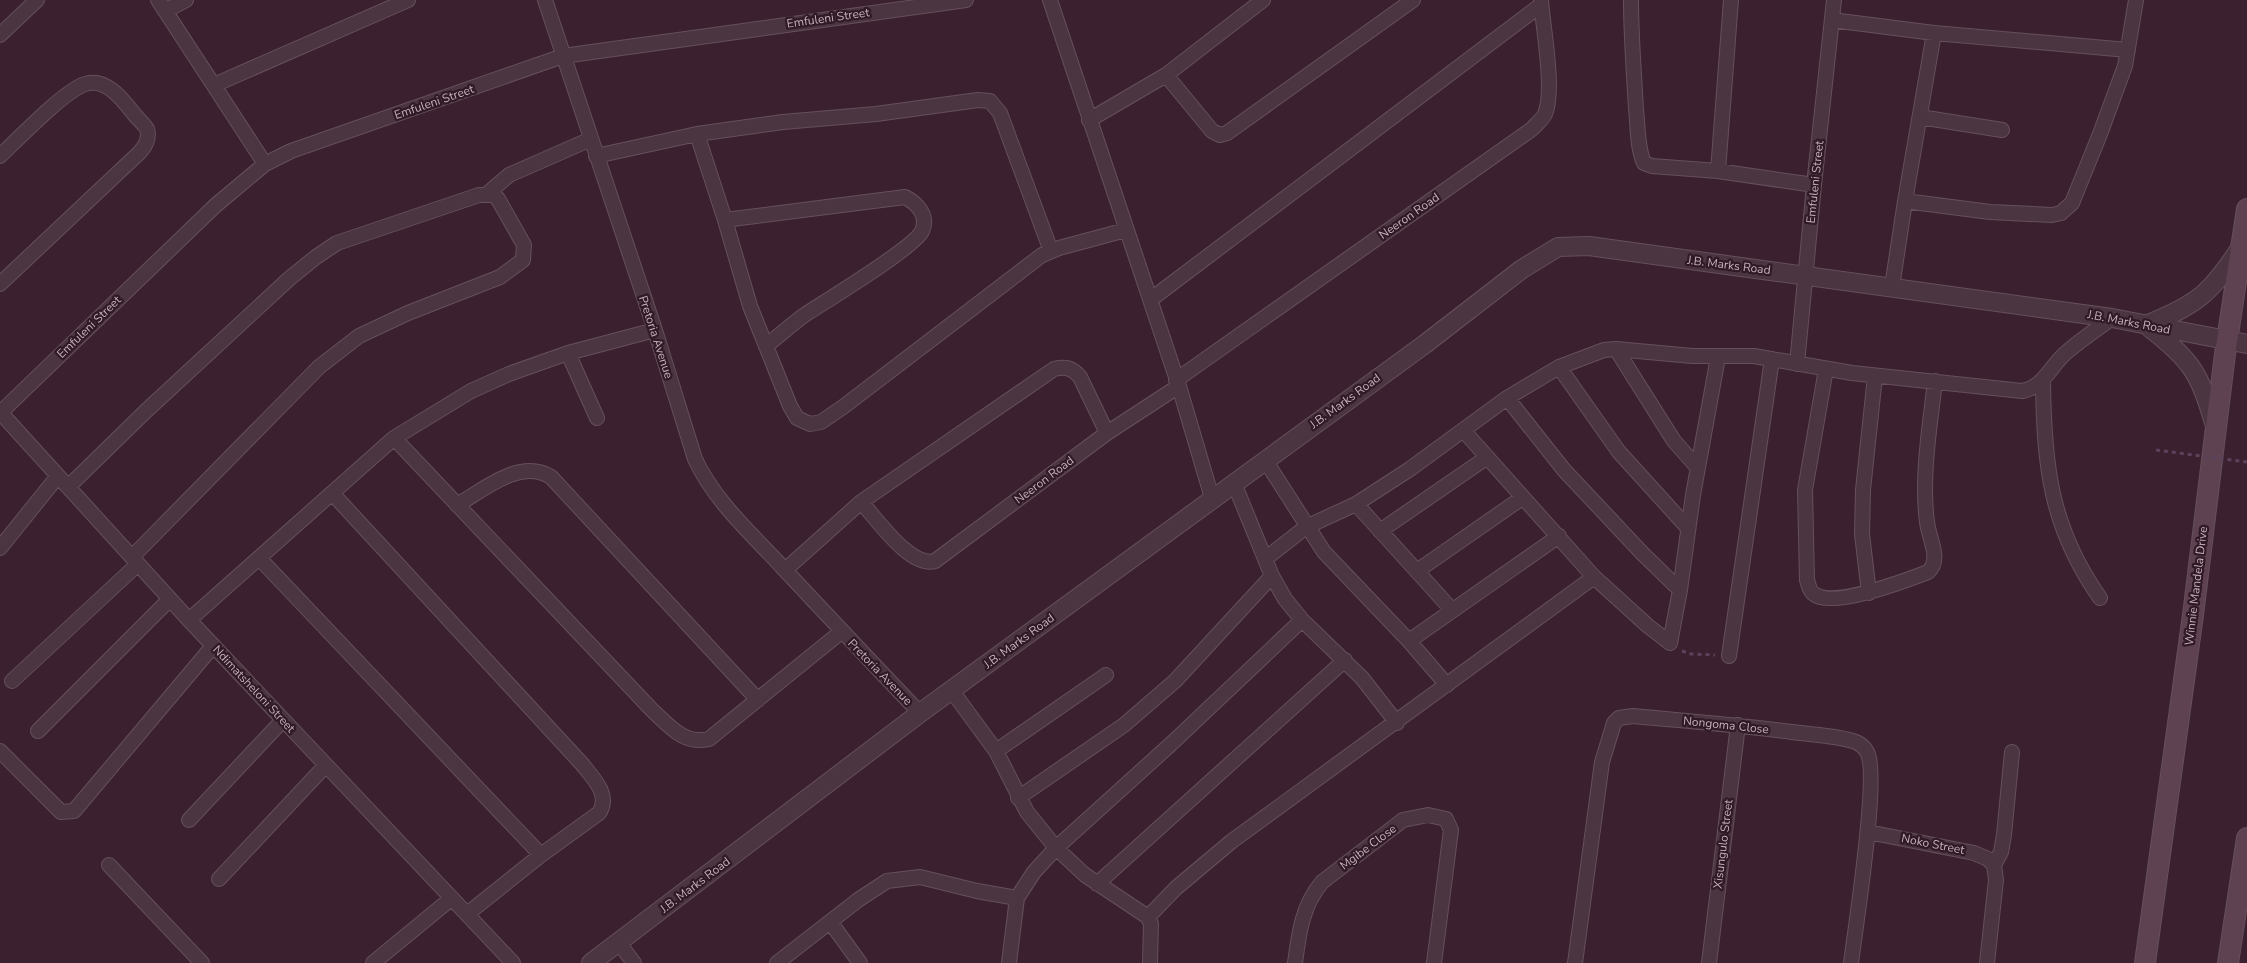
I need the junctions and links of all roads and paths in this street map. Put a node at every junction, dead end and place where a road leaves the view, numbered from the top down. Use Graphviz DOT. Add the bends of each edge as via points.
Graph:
graph roads {
  1 [pos="37,0"];
  2 [pos="186,0"];
  3 [pos="408,0"];
  4 [pos="545,0"];
  5 [pos="966,0"];
  6 [pos="1050,0"];
  7 [pos="1262,0"];
  8 [pos="1413,0"];
  9 [pos="1631,0"];
  10 [pos="1731,0"];
  11 [pos="1834,0"];
  12 [pos="2136,0"];
  13 [pos="1541,3"];
  14 [pos="162,5"];
  15 [pos="1832,20"];
  16 [pos="3,26"];
  17 [pos="1934,33"];
  18 [pos="2128,50"];
  19 [pos="563,56"];
  20 [pos="1166,75"];
  21 [pos="214,85"];
  22 [pos="1920,117"];
  23 [pos="1089,120"];
  24 [pos="2002,130"];
  25 [pos="697,134"];
  26 [pos="591,139"];
  27 [pos="0,156"];
  28 [pos="596,156"];
  29 [pos="265,164"];
  30 [pos="1718,171"];
  31 [pos="1814,185"];
  32 [pos="487,194"];
  33 [pos="1905,200"];
  34 [pos="2247,209"];
  35 [pos="725,220"];
  36 [pos="1126,230"];
  37 [pos="2242,247"];
  38 [pos="1051,251"];
  39 [pos="1806,275"];
  40 [pos="0,284"];
  41 [pos="1892,287"];
  42 [pos="1150,300"];
  43 [pos="2112,318"];
  44 [pos="2145,325"];
  45 [pos="654,330"];
  46 [pos="2241,341"];
  47 [pos="767,345"];
  48 [pos="1616,349"];
  49 [pos="568,353"];
  50 [pos="1718,358"];
  51 [pos="1772,359"];
  52 [pos="1797,364"];
  53 [pos="1559,367"];
  54 [pos="1826,369"];
  55 [pos="1875,376"];
  56 [pos="1936,381"];
  57 [pos="2043,381"];
  58 [pos="1178,383"];
  59 [pos="1507,398"];
  60 [pos="0,412"];
  61 [pos="597,418"];
  62 [pos="2216,427"];
  63 [pos="1463,430"];
  64 [pos="1107,433"];
  65 [pos="394,438"];
  66 [pos="2156,450"];
  67 [pos="1486,458"];
  68 [pos="1265,460"];
  69 [pos="2247,462"];
  70 [pos="1698,468"];
  71 [pos="58,476"];
  72 [pos="1234,483"];
  73 [pos="68,487"];
  74 [pos="332,493"];
  75 [pos="1212,498"];
  76 [pos="1522,498"];
  77 [pos="862,502"];
  78 [pos="1356,504"];
  79 [pos="457,505"];
  80 [pos="1306,527"];
  81 [pos="1688,528"];
  82 [pos="1380,531"];
  83 [pos="1559,536"];
  84 [pos="0,548"];
  85 [pos="259,558"];
  86 [pos="1265,559"];
  87 [pos="135,561"];
  88 [pos="785,570"];
  89 [pos="1417,571"];
  90 [pos="1272,576"];
  91 [pos="1594,577"];
  92 [pos="1680,590"];
  93 [pos="1869,593"];
  94 [pos="2100,598"];
  95 [pos="170,599"];
  96 [pos="1452,610"];
  97 [pos="189,620"];
  98 [pos="1302,620"];
  99 [pos="841,632"];
  100 [pos="1409,641"];
  101 [pos="1670,643"];
  102 [pos="214,646"];
  103 [pos="1728,656"];
  104 [pos="1344,660"];
  105 [pos="1106,676"];
  106 [pos="12,681"];
  107 [pos="1446,685"];
  108 [pos="952,691"];
  109 [pos="758,700"];
  110 [pos="920,713"];
  111 [pos="284,720"];
  112 [pos="1397,722"];
  113 [pos="1738,725"];
  114 [pos="38,731"];
  115 [pos="0,751"];
  116 [pos="996,751"];
  117 [pos="2012,752"];
  118 [pos="326,765"];
  119 [pos="1018,798"];
  120 [pos="189,820"];
  121 [pos="1868,832"];
  122 [pos="2247,838"];
  123 [pos="1056,848"];
  124 [pos="541,855"];
  125 [pos="109,865"];
  126 [pos="1994,865"];
  127 [pos="219,880"];
  128 [pos="1097,884"];
  129 [pos="452,898"];
  130 [pos="1017,898"];
  131 [pos="467,914"];
  132 [pos="1148,917"];
  133 [pos="831,923"];
  134 [pos="619,943"];
  135 [pos="202,963"];
  136 [pos="373,963"];
  137 [pos="513,963"];
  138 [pos="592,963"];
  139 [pos="634,963"];
  140 [pos="777,963"];
  141 [pos="860,963"];
  142 [pos="1009,963"];
  143 [pos="1150,963"];
  144 [pos="1295,963"];
  145 [pos="1434,963"];
  146 [pos="1575,963"];
  147 [pos="1709,963"];
  148 [pos="1851,963"];
  149 [pos="1987,963"];
  150 [pos="2145,963"];
  151 [pos="2228,963"];
  1 -- 16 [label="street"];
  2 -- 14 [label="street"];
  3 -- 21 [label="street"];
  4 -- 19 [label="street, Pretoria Avenue"];
  5 -- 19 [label="street, Emfuleni Street"];
  6 -- 23 [label="street"];
  7 -- 20 [label="street"];
  8 -- 20 [label="street" via="1227,133 1220,135 1212,131"];
  9 -- 30 [label="street" via="1638,130 1644,163"];
  10 -- 30 [label="street"];
  11 -- 15 [label="street, Emfuleni Street"];
  12 -- 18 [label="street"];
  13 -- 42 [label="street"];
  13 -- 58 [label="street, Neeron Road" via="1548,83 1545,114 1541,119"];
  14 -- 21 [label="street"];
  15 -- 17 [label="street"];
  15 -- 31 [label="street, Emfuleni Street"];
  17 -- 18 [label="street"];
  17 -- 22 [label="street"];
  18 -- 33 [label="street" via="2100,134 2072,204 2067,209 2052,215 1990,212"];
  19 -- 26 [label="street, Pretoria Avenue"];
  19 -- 29 [label="street, Emfuleni Street"];
  20 -- 23 [label="street"];
  21 -- 29 [label="street"];
  22 -- 24 [label="street"];
  22 -- 33 [label="street"];
  23 -- 36 [label="street"];
  25 -- 28 [label="street"];
  25 -- 35 [label="street"];
  25 -- 38 [label="street" via="990,101 1000,114"];
  26 -- 28 [label="street, Pretoria Avenue"];
  26 -- 32 [label="street" via="509,175"];
  27 -- 40 [label="street" via="55,105 86,83 105,85 147,129 147,143 139,154"];
  28 -- 45 [label="street, Pretoria Avenue"];
  29 -- 60 [label="street, Emfuleni Street" via="216,205"];
  30 -- 31 [label="street"];
  31 -- 39 [label="street, Emfuleni Street"];
  32 -- 73 [label="street" via="337,243 316,257 147,410"];
  32 -- 87 [label="street" via="498,199 524,245 525,253 519,265 500,277 408,313 345,346 319,367"];
  33 -- 41 [label="street"];
  34 -- 37 [label="main road, Winnie Mandela Drive"];
  35 -- 47 [label="street" via="750,306"];
  35 -- 47 [label="street" via="905,197 916,203 922,212 922,232 910,244"];
  36 -- 38 [label="street"];
  36 -- 42 [label="street"];
  37 -- 44 [label="street" via="2220,278 2199,298 2174,314"];
  37 -- 46 [label="main road, Winnie Mandela Drive"];
  38 -- 47 [label="street" via="1030,263 821,422 810,424 797,418 777,377"];
  39 -- 41 [label="street, J.B. Marks Road"];
  39 -- 52 [label="street, Emfuleni Street"];
  39 -- 68 [label="street, J.B. Marks Road" via="1589,246 1558,247 1522,269"];
  41 -- 43 [label="street, J.B. Marks Road"];
  42 -- 58 [label="street"];
  43 -- 44 [label="street, J.B. Marks Road"];
  43 -- 57 [label="street" via="2057,360"];
  44 -- 46 [label="street, J.B. Marks Road"];
  44 -- 62 [label="street" via="2189,362 2204,388"];
  45 -- 49 [label="street"];
  45 -- 88 [label="street, Pretoria Avenue" via="703,476 725,506"];
  46 -- 62 [label="main road, Winnie Mandela Drive"];
  48 -- 50 [label="street"];
  48 -- 53 [label="street" via="1604,350"];
  48 -- 70 [label="street" via="1674,441"];
  49 -- 61 [label="street"];
  49 -- 65 [label="street" via="471,391"];
  50 -- 51 [label="street" via="1754,356"];
  50 -- 70 [label="street"];
  51 -- 52 [label="street"];
  51 -- 103 [label="street"];
  52 -- 54 [label="street"];
  53 -- 59 [label="street"];
  53 -- 81 [label="street" via="1619,452"];
  54 -- 55 [label="street"];
  54 -- 93 [label="street" via="1805,490 1807,580 1810,590 1824,598"];
  55 -- 56 [label="street"];
  55 -- 93 [label="street" via="1863,490 1862,534"];
  56 -- 57 [label="street" via="2022,391"];
  56 -- 93 [label="street" via="1926,500 1935,563 1928,572"];
  57 -- 94 [label="street" via="2047,467 2056,510 2075,554"];
  58 -- 64 [label="street, Neeron Road"];
  58 -- 75 [label="street"];
  59 -- 63 [label="street"];
  59 -- 92 [label="street" via="1564,470"];
  60 -- 71 [label="street, Ndimatsheloni Street"];
  62 -- 150 [label="main road, Winnie Mandela Drive"];
  63 -- 67 [label="street"];
  63 -- 78 [label="street"];
  64 -- 77 [label="street, Neeron Road" via="936,561 925,562 909,554"];
  64 -- 77 [label="street" via="1080,377 1067,367 1054,369"];
  65 -- 74 [label="street"];
  65 -- 79 [label="street, Pretoria Avenue"];
  66 -- 69 [label="path, bridge"];
  67 -- 76 [label="street"];
  67 -- 82 [label="street"];
  68 -- 72 [label="street, J.B. Marks Road"];
  68 -- 80 [label="street"];
  70 -- 81 [label="street"];
  71 -- 73 [label="street, Ndimatsheloni Street"];
  71 -- 84 [label="street"];
  72 -- 75 [label="street, J.B. Marks Road"];
  72 -- 86 [label="street"];
  73 -- 87 [label="street, Ndimatsheloni Street"];
  74 -- 85 [label="street"];
  74 -- 124 [label="street" via="596,782 604,806"];
  75 -- 108 [label="street, J.B. Marks Road"];
  76 -- 83 [label="street"];
  76 -- 89 [label="street"];
  77 -- 88 [label="street"];
  78 -- 80 [label="street"];
  78 -- 82 [label="street"];
  79 -- 109 [label="street" via="511,474 535,470 552,477"];
  79 -- 109 [label="street, Pretoria Avenue" via="652,710 689,740 709,739"];
  80 -- 86 [label="street"];
  80 -- 100 [label="street" via="1324,552"];
  81 -- 92 [label="street"];
  82 -- 89 [label="street"];
  83 -- 91 [label="street"];
  83 -- 96 [label="street"];
  85 -- 97 [label="street"];
  85 -- 124 [label="street"];
  86 -- 90 [label="street"];
  87 -- 95 [label="street, Ndimatsheloni Street"];
  87 -- 106 [label="street"];
  88 -- 99 [label="street, Pretoria Avenue"];
  89 -- 96 [label="street"];
  90 -- 98 [label="street" via="1285,600"];
  90 -- 119 [label="street" via="1175,681 1124,726"];
  91 -- 101 [label="street"];
  91 -- 107 [label="street"];
  92 -- 101 [label="street"];
  95 -- 97 [label="street, Ndimatsheloni Street"];
  95 -- 114 [label="street"];
  96 -- 100 [label="street"];
  97 -- 102 [label="street, Ndimatsheloni Street"];
  98 -- 104 [label="street"];
  98 -- 123 [label="street"];
  99 -- 109 [label="street, Pretoria Avenue"];
  99 -- 110 [label="street, Pretoria Avenue"];
  100 -- 107 [label="street"];
  101 -- 103 [label="path" via="1691,654"];
  102 -- 111 [label="street, Ndimatsheloni Street"];
  102 -- 115 [label="street" via="74,811 61,812"];
  104 -- 112 [label="street"];
  104 -- 128 [label="street"];
  105 -- 116 [label="street"];
  107 -- 112 [label="street"];
  108 -- 110 [label="street, J.B. Marks Road"];
  108 -- 116 [label="street"];
  110 -- 134 [label="street, J.B. Marks Road"];
  111 -- 118 [label="street, Ndimatsheloni Street"];
  111 -- 120 [label="street"];
  112 -- 132 [label="street" via="1232,841 1176,888"];
  113 -- 121 [label="street, Nongoma Close" via="1844,739 1860,745 1870,758"];
  113 -- 146 [label="street, Nongoma Close" via="1633,716 1614,722 1602,762"];
  113 -- 147 [label="street, Xisungulo Street"];
  116 -- 119 [label="street"];
  117 -- 126 [label="street" via="2004,835 2001,852"];
  118 -- 127 [label="street"];
  118 -- 129 [label="street, Ndimatsheloni Street"];
  119 -- 123 [label="street"];
  121 -- 126 [label="street, Noko Street" via="1974,853"];
  121 -- 148 [label="street, Nongoma Close"];
  122 -- 151 [label="main road"];
  123 -- 128 [label="street"];
  123 -- 130 [label="street" via="1034,872"];
  124 -- 131 [label="street"];
  125 -- 135 [label="street"];
  126 -- 149 [label="street" via="1996,880"];
  128 -- 132 [label="street"];
  129 -- 131 [label="street, Ndimatsheloni Street"];
  129 -- 136 [label="street"];
  130 -- 133 [label="street" via="977,892 920,877 902,878 887,881"];
  130 -- 142 [label="street"];
  131 -- 137 [label="street, Ndimatsheloni Street"];
  132 -- 143 [label="street" via="1151,924"];
  133 -- 140 [label="street"];
  133 -- 141 [label="street"];
  134 -- 138 [label="street, J.B. Marks Road"];
  134 -- 139 [label="street"];
  144 -- 145 [label="street, Mgibe Close" via="1304,910 1322,882 1404,820 1428,815 1446,819 1451,830"];
}
